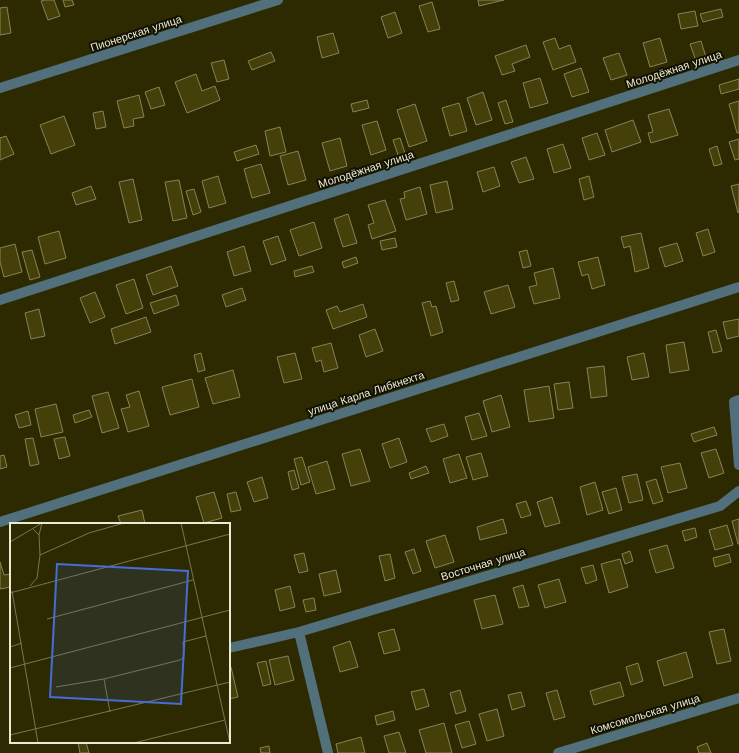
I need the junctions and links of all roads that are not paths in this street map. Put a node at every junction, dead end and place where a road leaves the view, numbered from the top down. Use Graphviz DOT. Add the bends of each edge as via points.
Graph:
graph roads {
  1 [pos="278,0"];
  2 [pos="739,60"];
  3 [pos="0,88"];
  4 [pos="739,287"];
  5 [pos="0,300"];
  6 [pos="739,400"];
  7 [pos="739,465"];
  8 [pos="739,491"];
  9 [pos="0,522"];
  10 [pos="299,632"];
  11 [pos="230,648"];
  12 [pos="739,698"];
  13 [pos="328,753"];
  14 [pos="558,753"];
  1 -- 3 [label="street, Пионерская улица"];
  2 -- 5 [label="street, Молодёжная улица"];
  4 -- 9 [label="street, улица Карла Либкнехта"];
  6 -- 7 [label="street" via="734,402"];
  8 -- 10 [label="street, Восточная улица" via="720,506"];
  10 -- 11 [label="street, Восточная улица"];
  10 -- 13 [label="street"];
  12 -- 14 [label="street, Комсомольская улица"];
}
